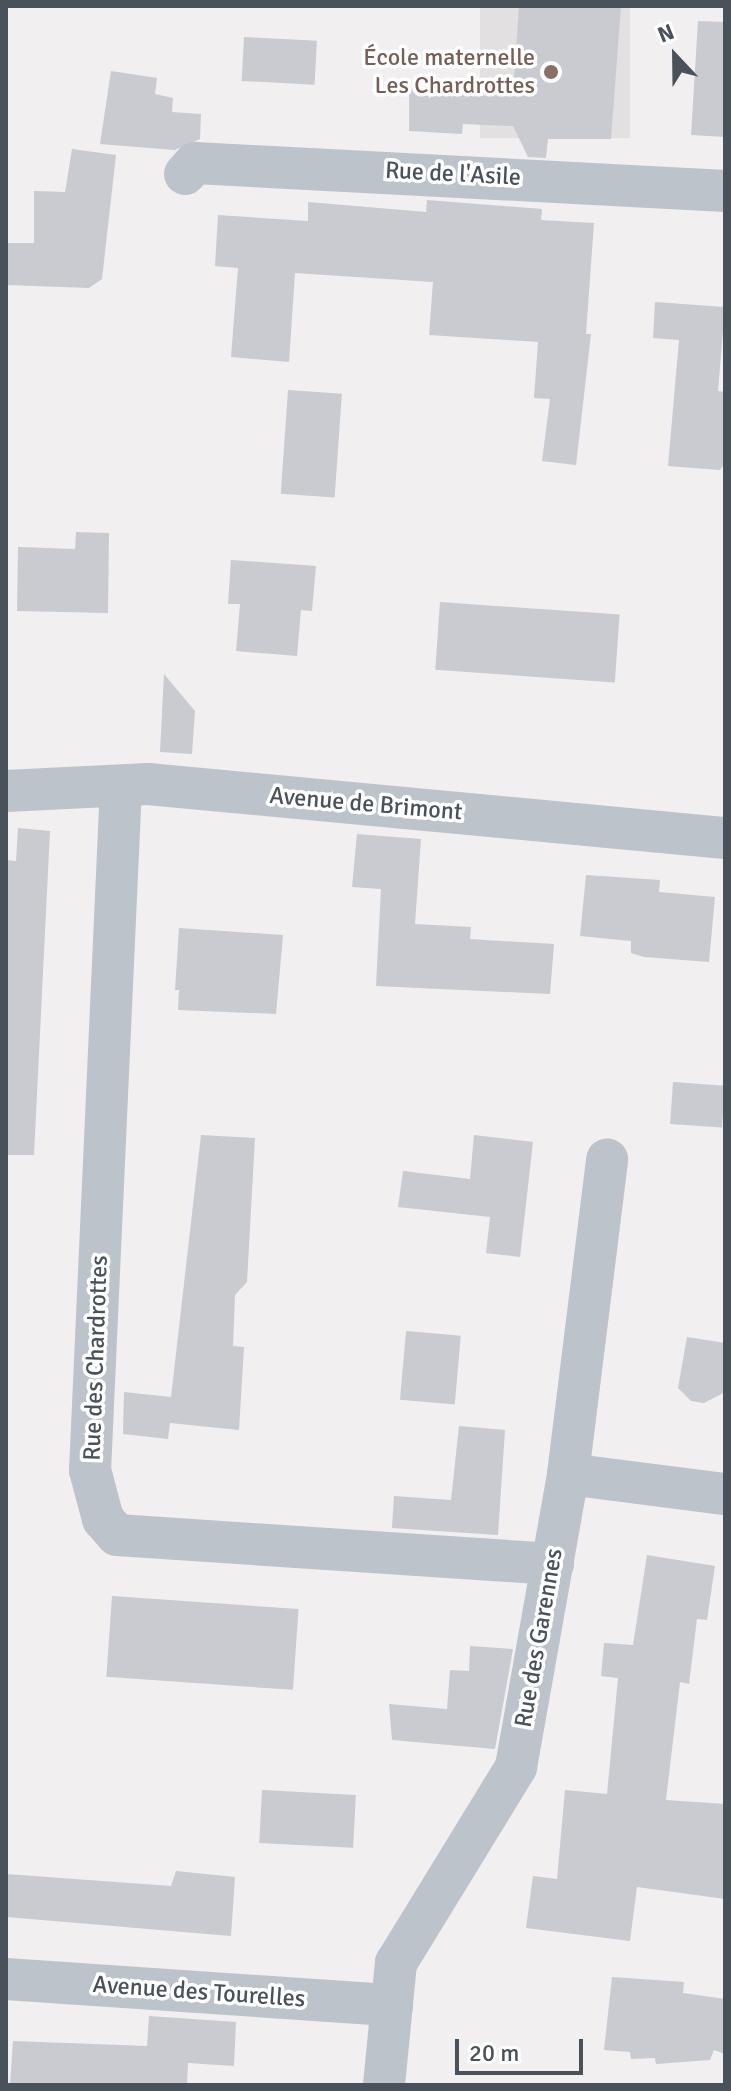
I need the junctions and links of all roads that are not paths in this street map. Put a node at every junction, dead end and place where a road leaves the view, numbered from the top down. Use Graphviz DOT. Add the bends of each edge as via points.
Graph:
graph roads {
  1 [pos="185,174"];
  2 [pos="725,191"];
  3 [pos="121,786"];
  4 [pos="6,791"];
  5 [pos="725,838"];
  6 [pos="607,1159"];
  7 [pos="568,1474"];
  8 [pos="725,1494"];
  9 [pos="553,1564"];
  10 [pos="6,1979"];
  11 [pos="392,2005"];
  12 [pos="384,2085"];
  1 -- 2 [label="street, Rue de l'Asile" via="195,163"];
  3 -- 4 [label="street, Avenue de Brimont"];
  3 -- 5 [label="street, Avenue de Brimont" via="148,784"];
  3 -- 9 [label="street, Rue des Chardrottes" via="90,1470 103,1519 117,1535"];
  6 -- 7 [label="street, Rue des Garennes"];
  7 -- 8 [label="street"];
  7 -- 9 [label="street, Rue des Garennes"];
  9 -- 11 [label="street, Rue des Garennes" via="516,1767 396,1963"];
  10 -- 11 [label="street, Avenue des Tourelles"];
  11 -- 12 [label="street, Rue des Garennes"];
}
